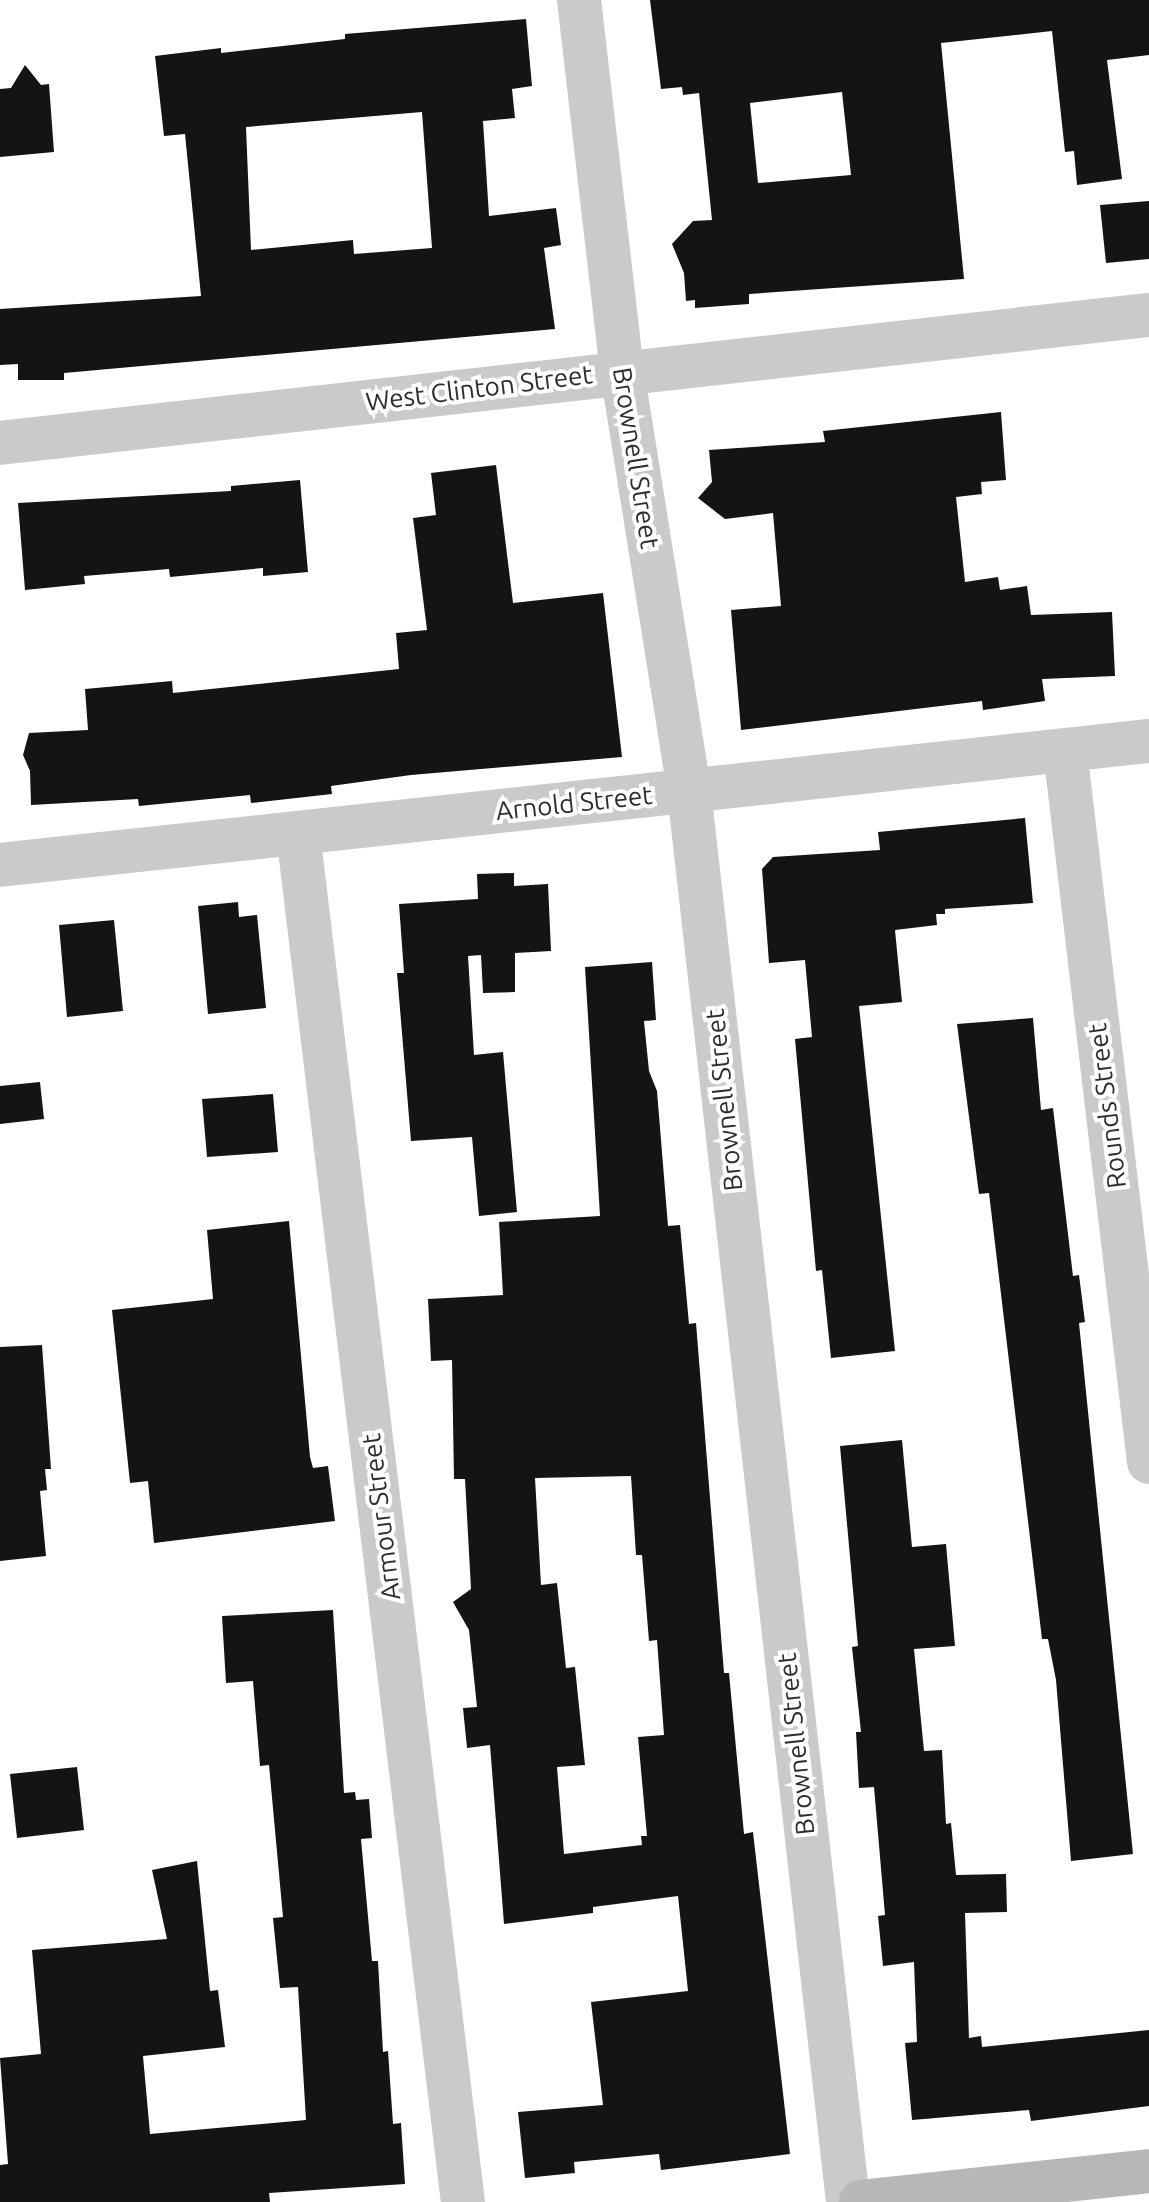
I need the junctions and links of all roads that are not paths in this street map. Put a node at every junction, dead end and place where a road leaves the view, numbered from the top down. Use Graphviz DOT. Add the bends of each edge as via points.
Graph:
graph roads {
  1 [pos="579,0"];
  2 [pos="1149,315"];
  3 [pos="622,371"];
  4 [pos="0,443"];
  5 [pos="1149,741"];
  6 [pos="1065,750"];
  7 [pos="689,791"];
  8 [pos="298,833"];
  9 [pos="0,865"];
  10 [pos="1149,1462"];
  11 [pos="1149,2171"];
  12 [pos="463,2202"];
  13 [pos="848,2202"];
  14 [pos="861,2202"];
  1 -- 3 [label="street, Brownell Street"];
  2 -- 3 [label="street, West Clinton Street"];
  3 -- 4 [label="street, West Clinton Street"];
  3 -- 7 [label="street, Brownell Street"];
  5 -- 6 [label="street, Arnold Street"];
  6 -- 7 [label="street, Arnold Street"];
  6 -- 10 [label="street, Rounds Street"];
  7 -- 8 [label="street, Arnold Street"];
  7 -- 13 [label="street, Brownell Street"];
  8 -- 9 [label="street, Arnold Street"];
  8 -- 12 [label="street, Armour Street"];
  11 -- 14 [label="main road"];
}
